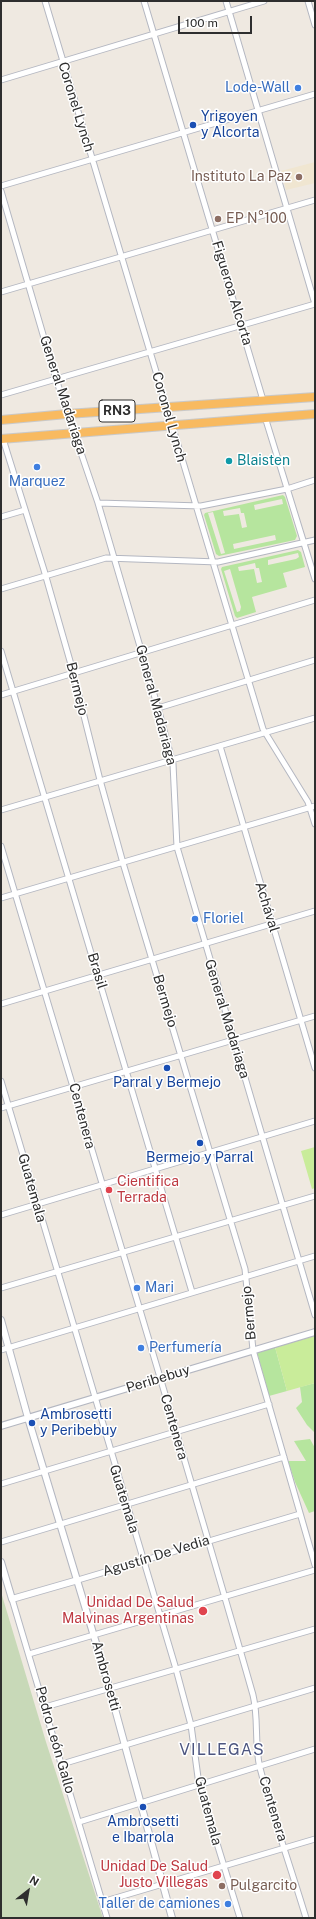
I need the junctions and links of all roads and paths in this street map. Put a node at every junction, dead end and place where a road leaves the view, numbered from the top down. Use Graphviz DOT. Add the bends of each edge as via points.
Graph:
graph roads {
  1 [pos="44,1"];
  2 [pos="144,1"];
  3 [pos="226,1"];
  4 [pos="264,1"];
  5 [pos="308,1"];
  6 [pos="229,12"];
  7 [pos="315,25"];
  8 [pos="154,35"];
  9 [pos="63,61"];
  10 [pos="1,80"];
  11 [pos="315,94"];
  12 [pos="258,111"];
  13 [pos="184,132"];
  14 [pos="92,160"];
  15 [pos="1,186"];
  16 [pos="1,192"];
  17 [pos="315,200"];
  18 [pos="287,208"];
  19 [pos="213,230"];
  20 [pos="121,257"];
  21 [pos="28,284"];
  22 [pos="1,292"];
  23 [pos="315,304"];
  24 [pos="242,325"];
  25 [pos="150,352"];
  26 [pos="56,379"];
  27 [pos="1,395"];
  28 [pos="315,397"];
  29 [pos="263,400"];
  30 [pos="167,408"];
  31 [pos="67,414"];
  32 [pos="315,414"];
  33 [pos="265,417"];
  34 [pos="1,420"];
  35 [pos="172,426"];
  36 [pos="75,433"];
  37 [pos="2,439"];
  38 [pos="315,480"];
  39 [pos="287,489"];
  40 [pos="98,503"];
  41 [pos="195,507"];
  42 [pos="25,510"];
  43 [pos="1,517"];
  44 [pos="315,540"];
  45 [pos="305,543"];
  46 [pos="113,557"];
  47 [pos="213,562"];
  48 [pos="45,576"];
  49 [pos="315,579"];
  50 [pos="1,589"];
  51 [pos="315,600"];
  52 [pos="233,625"];
  53 [pos="1,651"];
  54 [pos="142,653"];
  55 [pos="315,660"];
  56 [pos="73,673"];
  57 [pos="249,680"];
  58 [pos="14,691"];
  59 [pos="1,695"];
  60 [pos="158,708"];
  61 [pos="315,718"];
  62 [pos="265,732"];
  63 [pos="220,746"];
  64 [pos="173,759"];
  65 [pos="100,780"];
  66 [pos="45,796"];
  67 [pos="313,807"];
  68 [pos="1,810"];
  69 [pos="315,824"];
  70 [pos="244,827"];
  71 [pos="1,846"];
  72 [pos="177,847"];
  73 [pos="123,863"];
  74 [pos="69,879"];
  75 [pos="15,894"];
  76 [pos="1,898"];
  77 [pos="315,911"];
  78 [pos="272,924"];
  79 [pos="204,944"];
  80 [pos="153,959"];
  81 [pos="99,975"];
  82 [pos="45,991"];
  83 [pos="1,1004"];
  84 [pos="315,1016"];
  85 [pos="301,1020"];
  86 [pos="233,1040"];
  87 [pos="182,1055"];
  88 [pos="315,1068"];
  89 [pos="127,1071"];
  90 [pos="1,1081"];
  91 [pos="74,1087"];
  92 [pos="9,1106"];
  93 [pos="1,1108"];
  94 [pos="315,1121"];
  95 [pos="262,1138"];
  96 [pos="210,1153"];
  97 [pos="157,1169"];
  98 [pos="101,1185"];
  99 [pos="315,1196"];
  100 [pos="37,1204"];
  101 [pos="283,1205"];
  102 [pos="1,1215"];
  103 [pos="230,1220"];
  104 [pos="176,1236"];
  105 [pos="122,1253"];
  106 [pos="315,1256"];
  107 [pos="299,1261"];
  108 [pos="57,1272"];
  109 [pos="246,1277"];
  110 [pos="1,1288"];
  111 [pos="192,1292"];
  112 [pos="139,1309"];
  113 [pos="315,1315"];
  114 [pos="1,1320"];
  115 [pos="74,1329"];
  116 [pos="315,1332"];
  117 [pos="9,1348"];
  118 [pos="1,1350"];
  119 [pos="252,1350"];
  120 [pos="160,1379"];
  121 [pos="95,1398"];
  122 [pos="269,1404"];
  123 [pos="28,1418"];
  124 [pos="1,1426"];
  125 [pos="176,1432"];
  126 [pos="110,1451"];
  127 [pos="284,1457"];
  128 [pos="45,1470"];
  129 [pos="1,1484"];
  130 [pos="191,1485"];
  131 [pos="126,1504"];
  132 [pos="300,1514"];
  133 [pos="61,1524"];
  134 [pos="208,1540"];
  135 [pos="1,1542"];
  136 [pos="143,1560"];
  137 [pos="1,1562"];
  138 [pos="315,1566"];
  139 [pos="315,1570"];
  140 [pos="78,1580"];
  141 [pos="224,1596"];
  142 [pos="12,1599"];
  143 [pos="159,1615"];
  144 [pos="315,1629"];
  145 [pos="94,1635"];
  146 [pos="239,1650"];
  147 [pos="29,1654"];
  148 [pos="176,1669"];
  149 [pos="109,1688"];
  150 [pos="315,1688"];
  151 [pos="255,1706"];
  152 [pos="45,1707"];
  153 [pos="192,1725"];
  154 [pos="125,1746"];
  155 [pos="314,1750"];
  156 [pos="315,1756"];
  157 [pos="62,1764"];
  158 [pos="260,1766"];
  159 [pos="199,1785"];
  160 [pos="139,1802"];
  161 [pos="79,1822"];
  162 [pos="315,1839"];
  163 [pos="285,1848"];
  164 [pos="224,1866"];
  165 [pos="163,1885"];
  166 [pos="102,1902"];
  167 [pos="107,1918"];
  168 [pos="172,1918"];
  169 [pos="240,1918"];
  170 [pos="306,1918"];
  1 -- 9 [label="street, Coronel Lynch"];
  2 -- 8 [label="street, Figueroa Alcorta"];
  3 -- 6 [label="street"];
  4 -- 6 [label="street"];
  5 -- 7 [label="street"];
  6 -- 8 [label="street"];
  6 -- 12 [label="street"];
  8 -- 9 [label="street"];
  8 -- 13 [label="street, Figueroa Alcorta"];
  9 -- 10 [label="street"];
  9 -- 14 [label="street, Coronel Lynch"];
  11 -- 12 [label="street"];
  12 -- 13 [label="street"];
  12 -- 18 [label="street"];
  13 -- 14 [label="street"];
  13 -- 19 [label="street, Figueroa Alcorta"];
  14 -- 15 [label="street"];
  14 -- 20 [label="street, Coronel Lynch"];
  16 -- 21 [label="street, General Madariaga"];
  17 -- 18 [label="street"];
  18 -- 19 [label="street"];
  18 -- 23 [label="street"];
  19 -- 20 [label="street"];
  19 -- 24 [label="street, Figueroa Alcorta"];
  20 -- 21 [label="street"];
  20 -- 25 [label="street, Coronel Lynch"];
  21 -- 22 [label="street"];
  21 -- 26 [label="street, General Madariaga"];
  23 -- 24 [label="street"];
  24 -- 25 [label="street"];
  24 -- 29 [label="street, Figueroa Alcorta"];
  25 -- 26 [label="street"];
  25 -- 30 [label="street, Coronel Lynch"];
  26 -- 27 [label="street"];
  26 -- 31 [label="street, General Madariaga"];
  28 -- 29 [label="highway, RN3"];
  29 -- 30 [label="highway, RN3"];
  30 -- 31 [label="highway, RN3"];
  30 -- 35 [label="street, Coronel Lynch"];
  31 -- 34 [label="highway, RN3"];
  31 -- 36 [label="street, General Madariaga"];
  32 -- 33 [label="highway, RN3"];
  33 -- 35 [label="highway, RN3"];
  33 -- 39 [label="street"];
  35 -- 36 [label="highway, RN3"];
  35 -- 41 [label="street, Coronel Lynch"];
  36 -- 37 [label="highway, RN3"];
  36 -- 40 [label="street, General Madariaga"];
  37 -- 42 [label="street, Bermejo"];
  38 -- 39 [label="street"];
  39 -- 41 [label="street"];
  39 -- 45 [label="street"];
  40 -- 41 [label="street"];
  40 -- 46 [label="street, General Madariaga"];
  41 -- 47 [label="street, Coronel Lynch"];
  42 -- 43 [label="street"];
  42 -- 48 [label="street, Bermejo"];
  44 -- 45 [label="street"];
  45 -- 47 [label="street"];
  45 -- 49 [label="street"];
  46 -- 47 [label="street"];
  46 -- 48 [label="street"];
  46 -- 54 [label="street, General Madariaga"];
  47 -- 52 [label="street, Coronel Lynch"];
  48 -- 50 [label="street"];
  48 -- 56 [label="street, Bermejo"];
  51 -- 52 [label="street"];
  52 -- 54 [label="street"];
  52 -- 57 [label="street, Coronel Lynch"];
  53 -- 58 [label="street, Brasil"];
  54 -- 56 [label="street"];
  54 -- 60 [label="street, General Madariaga"];
  55 -- 57 [label="street"];
  56 -- 58 [label="street"];
  56 -- 65 [label="street, Bermejo"];
  57 -- 60 [label="street"];
  57 -- 62 [label="street, Coronel Lynch"];
  58 -- 59 [label="street"];
  58 -- 66 [label="street, Brasil"];
  60 -- 64 [label="street, General Madariaga"];
  61 -- 62 [label="street"];
  62 -- 63 [label="street"];
  62 -- 67 [label="street, Coronel Lynch"];
  63 -- 64 [label="street"];
  63 -- 70 [label="street, Achával"];
  64 -- 65 [label="street"];
  64 -- 72 [label="street, General Madariaga"];
  65 -- 66 [label="street"];
  65 -- 73 [label="street, Bermejo"];
  66 -- 68 [label="street"];
  66 -- 74 [label="street, Brasil"];
  67 -- 69 [label="street, Coronel Lynch"];
  67 -- 70 [label="street"];
  70 -- 72 [label="street"];
  70 -- 78 [label="street, Achával"];
  71 -- 75 [label="street, Centenera"];
  72 -- 73 [label="street"];
  72 -- 79 [label="street, General Madariaga"];
  73 -- 74 [label="street"];
  73 -- 80 [label="street, Bermejo"];
  74 -- 75 [label="street"];
  74 -- 81 [label="street, Brasil"];
  75 -- 76 [label="street"];
  75 -- 82 [label="street, Centenera"];
  77 -- 78 [label="street"];
  78 -- 79 [label="street"];
  78 -- 85 [label="street, Achával"];
  79 -- 80 [label="street"];
  79 -- 86 [label="street, General Madariaga"];
  80 -- 81 [label="street"];
  80 -- 87 [label="street, Bermejo"];
  81 -- 82 [label="street"];
  81 -- 89 [label="street, Brasil"];
  82 -- 83 [label="street"];
  82 -- 91 [label="street, Centenera"];
  84 -- 85 [label="street"];
  85 -- 86 [label="street"];
  85 -- 88 [label="street, Achával"];
  86 -- 87 [label="street"];
  86 -- 95 [label="street, General Madariaga"];
  87 -- 89 [label="street"];
  87 -- 96 [label="street, Bermejo"];
  89 -- 91 [label="street"];
  89 -- 97 [label="street, Brasil"];
  90 -- 92 [label="street, Guatemala"];
  91 -- 92 [label="street"];
  91 -- 98 [label="street, Centenera"];
  92 -- 93 [label="street"];
  92 -- 100 [label="street, Guatemala"];
  94 -- 95 [label="street"];
  95 -- 96 [label="street"];
  95 -- 101 [label="street, General Madariaga"];
  96 -- 97 [label="street"];
  96 -- 103 [label="street, Bermejo"];
  97 -- 98 [label="street"];
  97 -- 104 [label="street, Brasil"];
  98 -- 100 [label="street"];
  98 -- 105 [label="street, Centenera"];
  99 -- 101 [label="street"];
  100 -- 102 [label="street"];
  100 -- 108 [label="street, Guatemala"];
  101 -- 103 [label="street"];
  101 -- 107 [label="street, General Madariaga"];
  103 -- 104 [label="street"];
  103 -- 109 [label="street, Bermejo"];
  104 -- 105 [label="street"];
  104 -- 111 [label="street, Brasil"];
  105 -- 108 [label="street"];
  105 -- 112 [label="street, Centenera"];
  106 -- 107 [label="street"];
  107 -- 109 [label="street"];
  107 -- 113 [label="street, General Madariaga"];
  108 -- 110 [label="street"];
  108 -- 115 [label="street, Guatemala"];
  109 -- 111 [label="street"];
  109 -- 119 [label="street, Bermejo"];
  111 -- 112 [label="street"];
  112 -- 115 [label="street"];
  112 -- 120 [label="street, Centenera"];
  114 -- 117 [label="street, Ambrosetti"];
  115 -- 117 [label="street"];
  115 -- 121 [label="street, Guatemala"];
  116 -- 119 [label="street, Peribebuy"];
  117 -- 118 [label="street"];
  117 -- 123 [label="street, Ambrosetti"];
  119 -- 120 [label="street, Peribebuy"];
  119 -- 122 [label="street, Bermejo"];
  120 -- 121 [label="street, Peribebuy"];
  120 -- 125 [label="street, Centenera"];
  121 -- 123 [label="street, Peribebuy"];
  121 -- 126 [label="street, Guatemala"];
  122 -- 125 [label="street"];
  122 -- 127 [label="street, Bermejo"];
  123 -- 124 [label="street, Peribebuy"];
  123 -- 128 [label="street, Ambrosetti"];
  125 -- 126 [label="street"];
  125 -- 130 [label="street, Centenera"];
  126 -- 128 [label="street"];
  126 -- 131 [label="street, Guatemala"];
  127 -- 130 [label="street"];
  127 -- 132 [label="street, Bermejo"];
  128 -- 129 [label="street"];
  128 -- 133 [label="street, Ambrosetti"];
  130 -- 131 [label="street"];
  130 -- 134 [label="street, Centenera"];
  131 -- 133 [label="street"];
  131 -- 136 [label="street, Guatemala"];
  132 -- 134 [label="street, Agustín De Vedia"];
  132 -- 138 [label="street, Bermejo"];
  133 -- 135 [label="street"];
  133 -- 140 [label="street, Ambrosetti"];
  134 -- 136 [label="street, Agustín De Vedia"];
  134 -- 141 [label="street, Centenera"];
  136 -- 140 [label="street, Agustín De Vedia"];
  136 -- 143 [label="street, Guatemala"];
  137 -- 142 [label="street, Pedro León Gallo"];
  139 -- 141 [label="street"];
  140 -- 142 [label="street, Agustín De Vedia"];
  140 -- 145 [label="street, Ambrosetti"];
  141 -- 143 [label="street"];
  141 -- 146 [label="street, Centenera"];
  142 -- 147 [label="street, Pedro León Gallo"];
  143 -- 145 [label="street"];
  143 -- 148 [label="street, Guatemala"];
  144 -- 146 [label="street"];
  145 -- 147 [label="street"];
  145 -- 149 [label="street, Ambrosetti"];
  146 -- 148 [label="street"];
  146 -- 151 [label="street, Centenera"];
  147 -- 152 [label="street, Pedro León Gallo"];
  148 -- 149 [label="street"];
  148 -- 153 [label="street, Guatemala"];
  149 -- 152 [label="street"];
  149 -- 154 [label="street, Ambrosetti"];
  150 -- 151 [label="street"];
  151 -- 153 [label="street"];
  151 -- 158 [label="street, Centenera"];
  152 -- 157 [label="street, Pedro León Gallo"];
  153 -- 154 [label="street"];
  153 -- 159 [label="street, Guatemala"];
  154 -- 157 [label="street"];
  154 -- 160 [label="street, Ambrosetti"];
  155 -- 156 [label="street"];
  155 -- 158 [label="street"];
  157 -- 161 [label="street, Pedro León Gallo"];
  158 -- 159 [label="street"];
  158 -- 163 [label="street, Centenera"];
  159 -- 160 [label="street"];
  159 -- 164 [label="street, Guatemala"];
  160 -- 161 [label="street"];
  160 -- 165 [label="street, Ambrosetti"];
  161 -- 166 [label="street, Pedro León Gallo"];
  162 -- 163 [label="street"];
  163 -- 164 [label="street"];
  163 -- 170 [label="street, Centenera"];
  164 -- 165 [label="street"];
  164 -- 169 [label="street, Guatemala"];
  165 -- 166 [label="street"];
  165 -- 168 [label="street, Ambrosetti"];
  166 -- 167 [label="street, Pedro León Gallo"];
}
